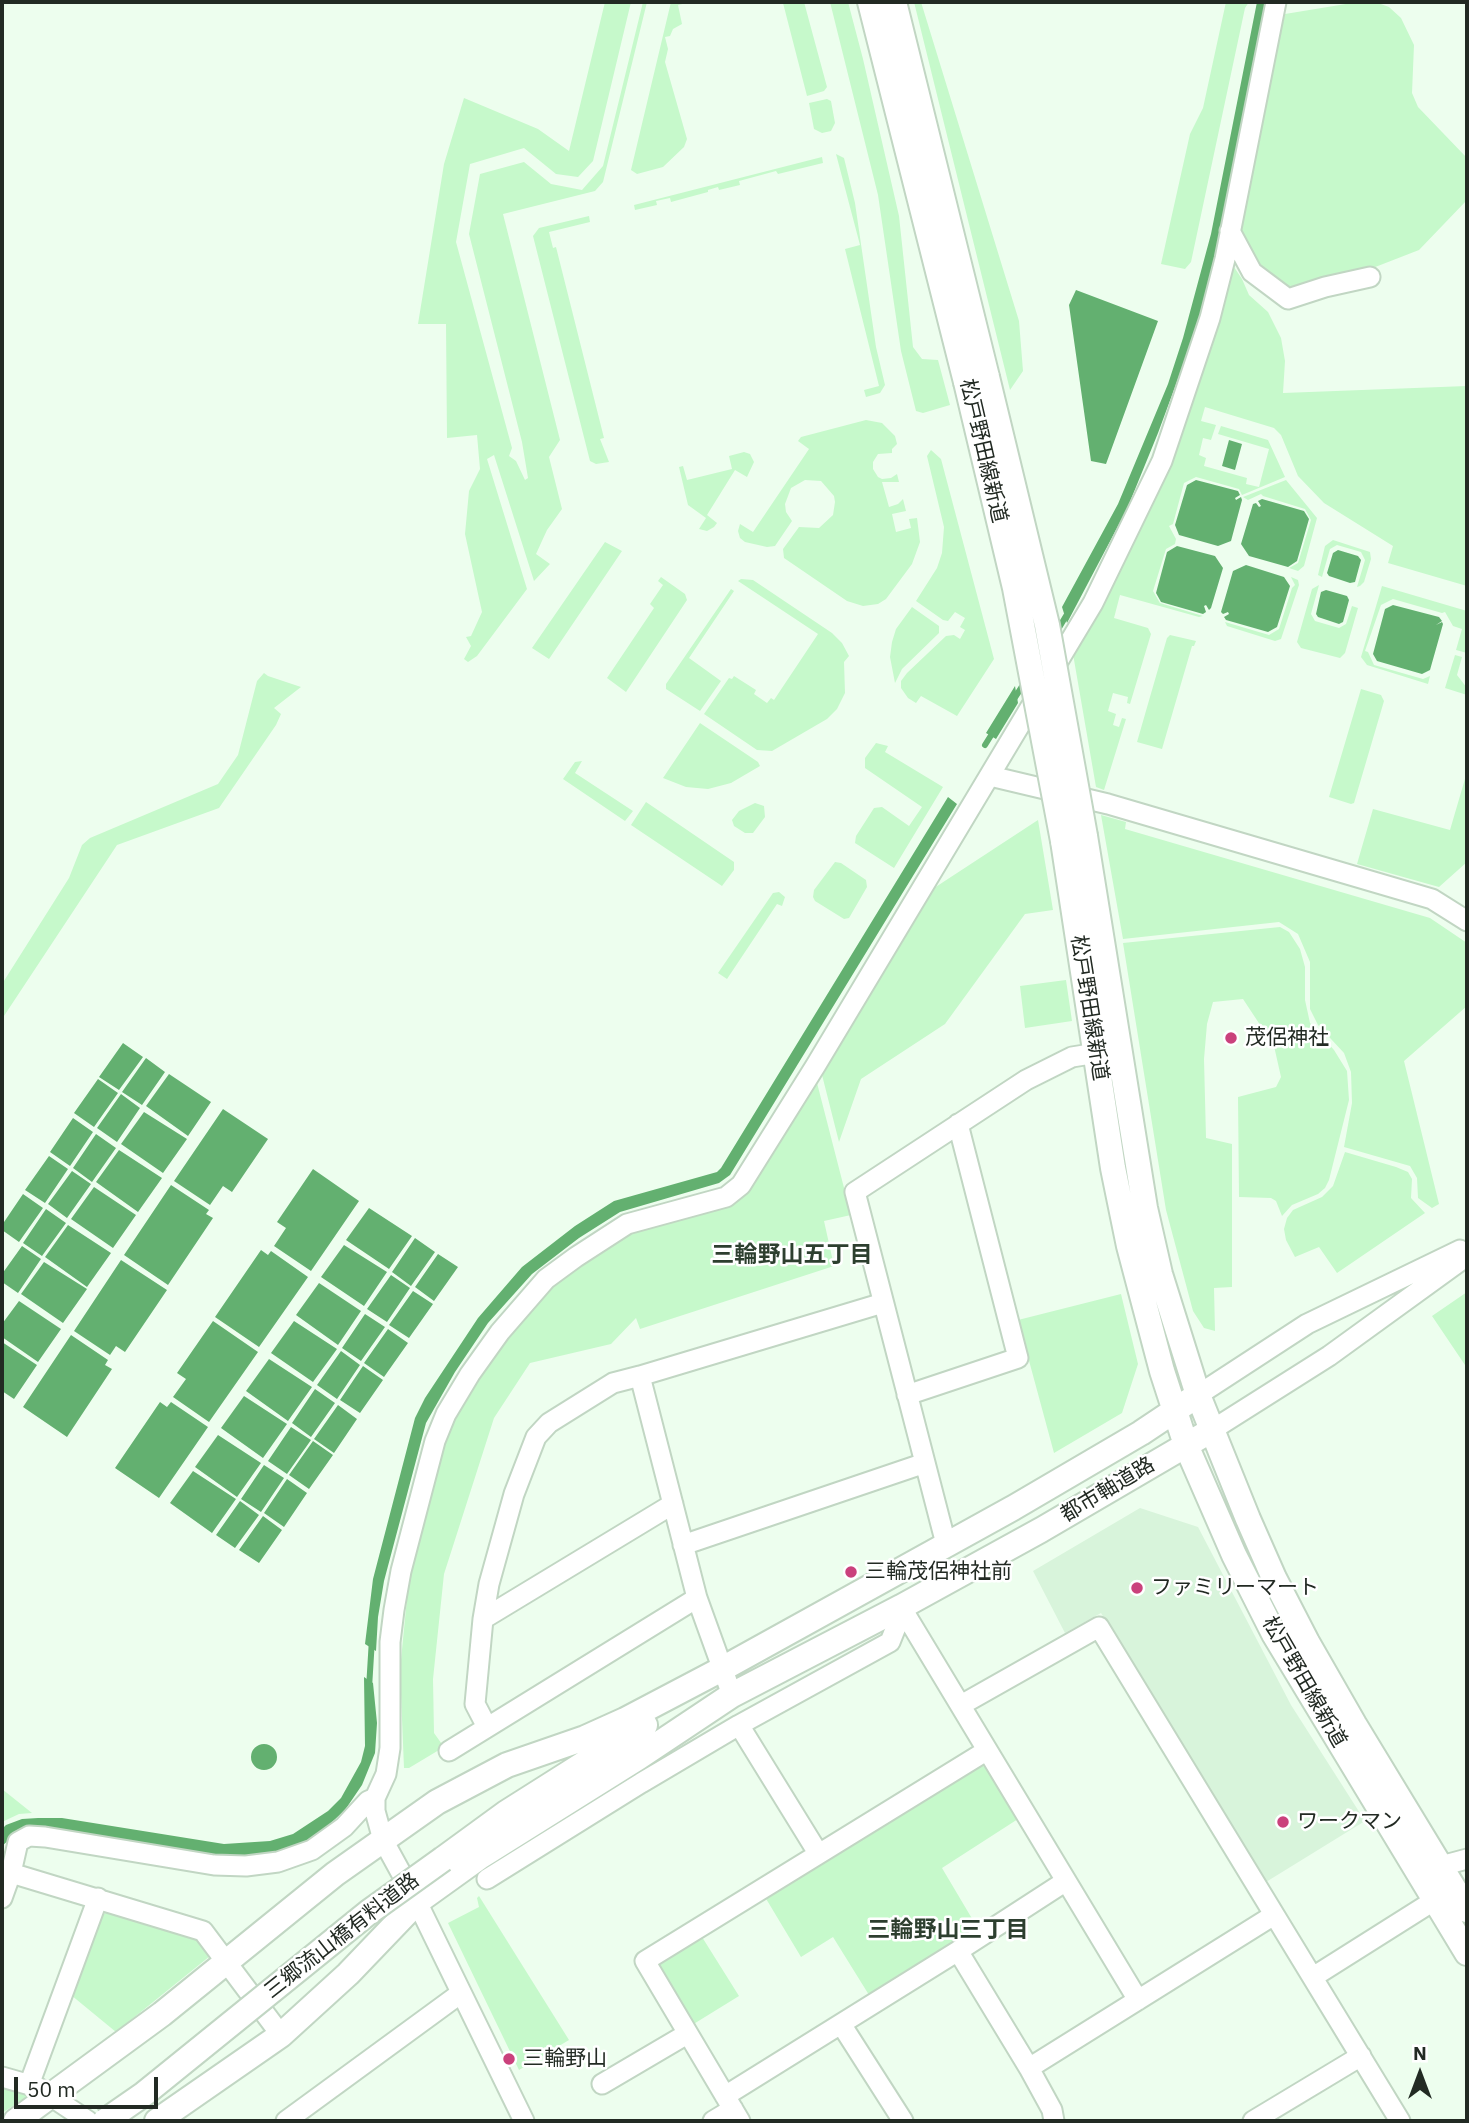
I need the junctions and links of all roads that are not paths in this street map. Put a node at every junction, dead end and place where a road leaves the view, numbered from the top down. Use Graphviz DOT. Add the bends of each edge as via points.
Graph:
graph roads {
  1 [pos="870,2"];
  2 [pos="894,2"];
  3 [pos="1276,2"];
  4 [pos="1230,231"];
  5 [pos="1370,277"];
  6 [pos="977,379"];
  7 [pos="990,776"];
  8 [pos="1074,838"];
  9 [pos="1467,921"];
  10 [pos="1097,1053"];
  11 [pos="958,1124"];
  12 [pos="1467,1247"];
  13 [pos="1467,1256"];
  14 [pos="883,1303"];
  15 [pos="640,1376"];
  16 [pos="907,1395"];
  17 [pos="1198,1395"];
  18 [pos="1174,1411"];
  19 [pos="1212,1430"];
  20 [pos="1186,1445"];
  21 [pos="925,1463"];
  22 [pos="673,1504"];
  23 [pos="946,1544"];
  24 [pos="683,1545"];
  25 [pos="697,1598"];
  26 [pos="898,1617"];
  27 [pos="483,1619"];
  28 [pos="722,1669"];
  29 [pos="732,1695"];
  30 [pos="961,1704"];
  31 [pos="739,1725"];
  32 [pos="487,1727"];
  33 [pos="449,1751"];
  34 [pos="986,1751"];
  35 [pos="588,1762"];
  36 [pos="375,1798"];
  37 [pos="383,1840"];
  38 [pos="818,1853"];
  39 [pos="1467,1859"];
  40 [pos="1441,1866"];
  41 [pos="11,1873"];
  42 [pos="487,1879"];
  43 [pos="1066,1881"];
  44 [pos="2,1898"];
  45 [pos="98,1898"];
  46 [pos="1435,1900"];
  47 [pos="417,1902"];
  48 [pos="1467,1910"];
  49 [pos="1274,1915"];
  50 [pos="958,1951"];
  51 [pos="1467,1953"];
  52 [pos="226,1962"];
  53 [pos="1313,1977"];
  54 [pos="461,1993"];
  55 [pos="1138,2000"];
  56 [pos="841,2024"];
  57 [pos="687,2034"];
  58 [pos="281,2035"];
  59 [pos="1360,2056"];
  60 [pos="1029,2068"];
  61 [pos="2,2077"];
  62 [pos="602,2084"];
  63 [pos="29,2085"];
  64 [pos="52,2096"];
  65 [pos="733,2109"];
  66 [pos="16,2121"];
  67 [pos="88,2121"];
  68 [pos="105,2121"];
  69 [pos="157,2121"];
  70 [pos="286,2121"];
  71 [pos="524,2121"];
  72 [pos="713,2121"];
  73 [pos="903,2121"];
  74 [pos="1055,2121"];
  75 [pos="1253,2121"];
  76 [pos="1400,2121"];
  1 -- 6 [label="main road, 松戸野田線新道"];
  2 -- 6 [label="main road, 松戸野田線新道"];
  3 -- 4 [label="street"];
  4 -- 5 [label="street" via="1252,272 1288,299"];
  4 -- 7 [label="street" via="1210,318 1162,461 1093,603"];
  6 -- 8 [label="main road, 松戸野田線新道, bridge" via="1047,625"];
  7 -- 9 [label="street" via="1108,804 1432,899"];
  7 -- 36 [label="street" via="741,1185 726,1197 627,1224 576,1257 547,1279 500,1332 452,1404 435,1441 401,1571 390,1642 390,1748 386,1774"];
  8 -- 10 [label="main road, 松戸野田線新道"];
  8 -- 17 [label="main road, 松戸野田線新道" via="1145,1208 1160,1274"];
  10 -- 11 [label="street" via="1072,1057 1026,1080"];
  10 -- 18 [label="main road, 松戸野田線新道" via="1129,1246"];
  11 -- 14 [label="street" via="855,1192"];
  11 -- 16 [label="street" via="1018,1359"];
  12 -- 17 [label="street" via="1307,1324"];
  13 -- 19 [label="street, 都市軸道路" via="1329,1356"];
  14 -- 15 [label="street"];
  14 -- 16 [label="street"];
  15 -- 22 [label="street"];
  15 -- 27 [label="street" via="613,1383 549,1423 536,1437 514,1494"];
  16 -- 21 [label="street"];
  17 -- 18 [label="main road, 都市軸道路"];
  17 -- 19 [label="main road, 松戸野田線新道"];
  18 -- 20 [label="main road, 松戸野田線新道"];
  18 -- 23 [label="main road, 都市軸道路"];
  19 -- 20 [label="main road, 都市軸道路"];
  19 -- 40 [label="main road, 松戸野田線新道" via="1269,1566 1307,1642"];
  20 -- 26 [label="main road, 都市軸道路"];
  20 -- 46 [label="main road, 松戸野田線新道" via="1274,1634"];
  21 -- 23 [label="street"];
  21 -- 24 [label="street"];
  22 -- 24 [label="street"];
  22 -- 27 [label="street"];
  23 -- 28 [label="main road, 都市軸道路"];
  24 -- 25 [label="street"];
  25 -- 28 [label="street"];
  25 -- 32 [label="street"];
  26 -- 29 [label="main road, 都市軸道路"];
  26 -- 30 [label="street"];
  26 -- 31 [label="street" via="890,1642"];
  27 -- 32 [label="street" via="475,1704"];
  28 -- 29 [label="street"];
  28 -- 35 [label="main road, 三郷流山橋有料道路"];
  28 -- 37 [label="main road" via="625,1720 485,1775"];
  29 -- 35 [label="main road, 三郷流山橋有料道路" via="673,1718"];
  29 -- 47 [label="main road"];
  30 -- 34 [label="street"];
  30 -- 49 [label="street" via="1099,1626"];
  31 -- 38 [label="street"];
  31 -- 42 [label="street"];
  32 -- 33 [label="street"];
  34 -- 38 [label="street"];
  34 -- 43 [label="street"];
  35 -- 68 [label="main road, 三郷流山橋有料道路, bridge" via="506,1813 369,1912 145,2094"];
  36 -- 37 [label="street"];
  36 -- 41 [label="street" via="312,1850 278,1862 214,1865 29,1836 18,1842"];
  37 -- 47 [label="street"];
  37 -- 52 [label="main road"];
  38 -- 57 [label="street" via="645,1961"];
  39 -- 40 [label="street"];
  40 -- 48 [label="main road, 松戸野田線新道"];
  41 -- 44 [label="street"];
  41 -- 45 [label="street"];
  43 -- 50 [label="street"];
  43 -- 55 [label="street"];
  45 -- 52 [label="street" via="203,1931"];
  45 -- 63 [label="street"];
  46 -- 51 [label="main road, 松戸野田線新道"];
  46 -- 53 [label="street"];
  47 -- 54 [label="street"];
  47 -- 58 [label="main road"];
  49 -- 53 [label="street"];
  49 -- 55 [label="street"];
  50 -- 56 [label="street"];
  50 -- 60 [label="street"];
  52 -- 58 [label="street"];
  52 -- 64 [label="main road"];
  53 -- 59 [label="street"];
  54 -- 70 [label="street"];
  54 -- 71 [label="street"];
  55 -- 60 [label="street"];
  56 -- 65 [label="street"];
  56 -- 73 [label="street"];
  57 -- 62 [label="street"];
  57 -- 65 [label="street"];
  58 -- 69 [label="main road"];
  59 -- 75 [label="street"];
  59 -- 76 [label="street"];
  60 -- 74 [label="street"];
  61 -- 63 [label="street"];
  63 -- 64 [label="street"];
  64 -- 66 [label="main road"];
  64 -- 67 [label="street"];
  65 -- 72 [label="street"];
}
